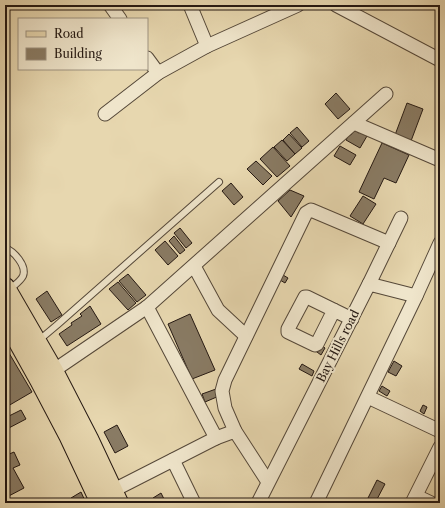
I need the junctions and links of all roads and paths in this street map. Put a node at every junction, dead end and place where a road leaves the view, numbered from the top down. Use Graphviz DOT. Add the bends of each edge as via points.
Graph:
graph roads {
  1 [pos="110,5"];
  2 [pos="190,5"];
  3 [pos="298,5"];
  4 [pos="336,5"];
  5 [pos="119,18"];
  6 [pos="208,46"];
  7 [pos="148,59"];
  8 [pos="440,60"];
  9 [pos="158,73"];
  10 [pos="386,94"];
  11 [pos="105,114"];
  12 [pos="354,123"];
  13 [pos="440,160"];
  14 [pos="219,182"];
  15 [pos="401,218"];
  16 [pos="389,243"];
  17 [pos="440,243"];
  18 [pos="5,248"];
  19 [pos="194,266"];
  20 [pos="369,284"];
  21 [pos="6,289"];
  22 [pos="416,296"];
  23 [pos="147,308"];
  24 [pos="334,310"];
  25 [pos="352,319"];
  26 [pos="13,322"];
  27 [pos="246,336"];
  28 [pos="36,342"];
  29 [pos="53,371"];
  30 [pos="368,397"];
  31 [pos="440,431"];
  32 [pos="235,432"];
  33 [pos="216,438"];
  34 [pos="440,447"];
  35 [pos="173,460"];
  36 [pos="268,482"];
  37 [pos="110,499"];
  38 [pos="414,499"];
  39 [pos="194,503"];
  40 [pos="258,503"];
  41 [pos="316,503"];
  42 [pos="431,503"];
  1 -- 5 [label="street"];
  2 -- 6 [label="street"];
  3 -- 6 [label="street"];
  4 -- 8 [label="street"];
  6 -- 9 [label="street"];
  7 -- 9 [label="street"];
  9 -- 11 [label="street"];
  10 -- 12 [label="street"];
  12 -- 13 [label="street"];
  12 -- 19 [label="street"];
  14 -- 28 [label="lane"];
  15 -- 16 [label="street, Bay Hills road"];
  16 -- 20 [label="street, Bay Hills road"];
  16 -- 27 [label="street" via="311,210 306,213"];
  17 -- 22 [label="street"];
  18 -- 21 [label="lane" via="15,254 24,269 20,280"];
  19 -- 23 [label="street"];
  19 -- 27 [label="street" via="218,310"];
  20 -- 22 [label="street"];
  20 -- 25 [label="street, Bay Hills road"];
  21 -- 26 [label="main road"];
  22 -- 30 [label="street"];
  23 -- 29 [label="street"];
  23 -- 33 [label="street"];
  24 -- 25 [label="street"];
  25 -- 36 [label="street, Bay Hills road"];
  26 -- 28 [label="main road"];
  26 -- 37 [label="main road" via="69,435"];
  27 -- 32 [label="street" via="222,391 225,408"];
  28 -- 29 [label="main road"];
  29 -- 37 [label="main road" via="88,440"];
  30 -- 31 [label="street"];
  30 -- 41 [label="street"];
  32 -- 33 [label="street"];
  32 -- 36 [label="street"];
  33 -- 35 [label="street"];
  34 -- 38 [label="street"];
  35 -- 37 [label="street"];
  35 -- 39 [label="street"];
  36 -- 40 [label="street, Bay Hills road"];
  38 -- 42 [label="street"];
}
